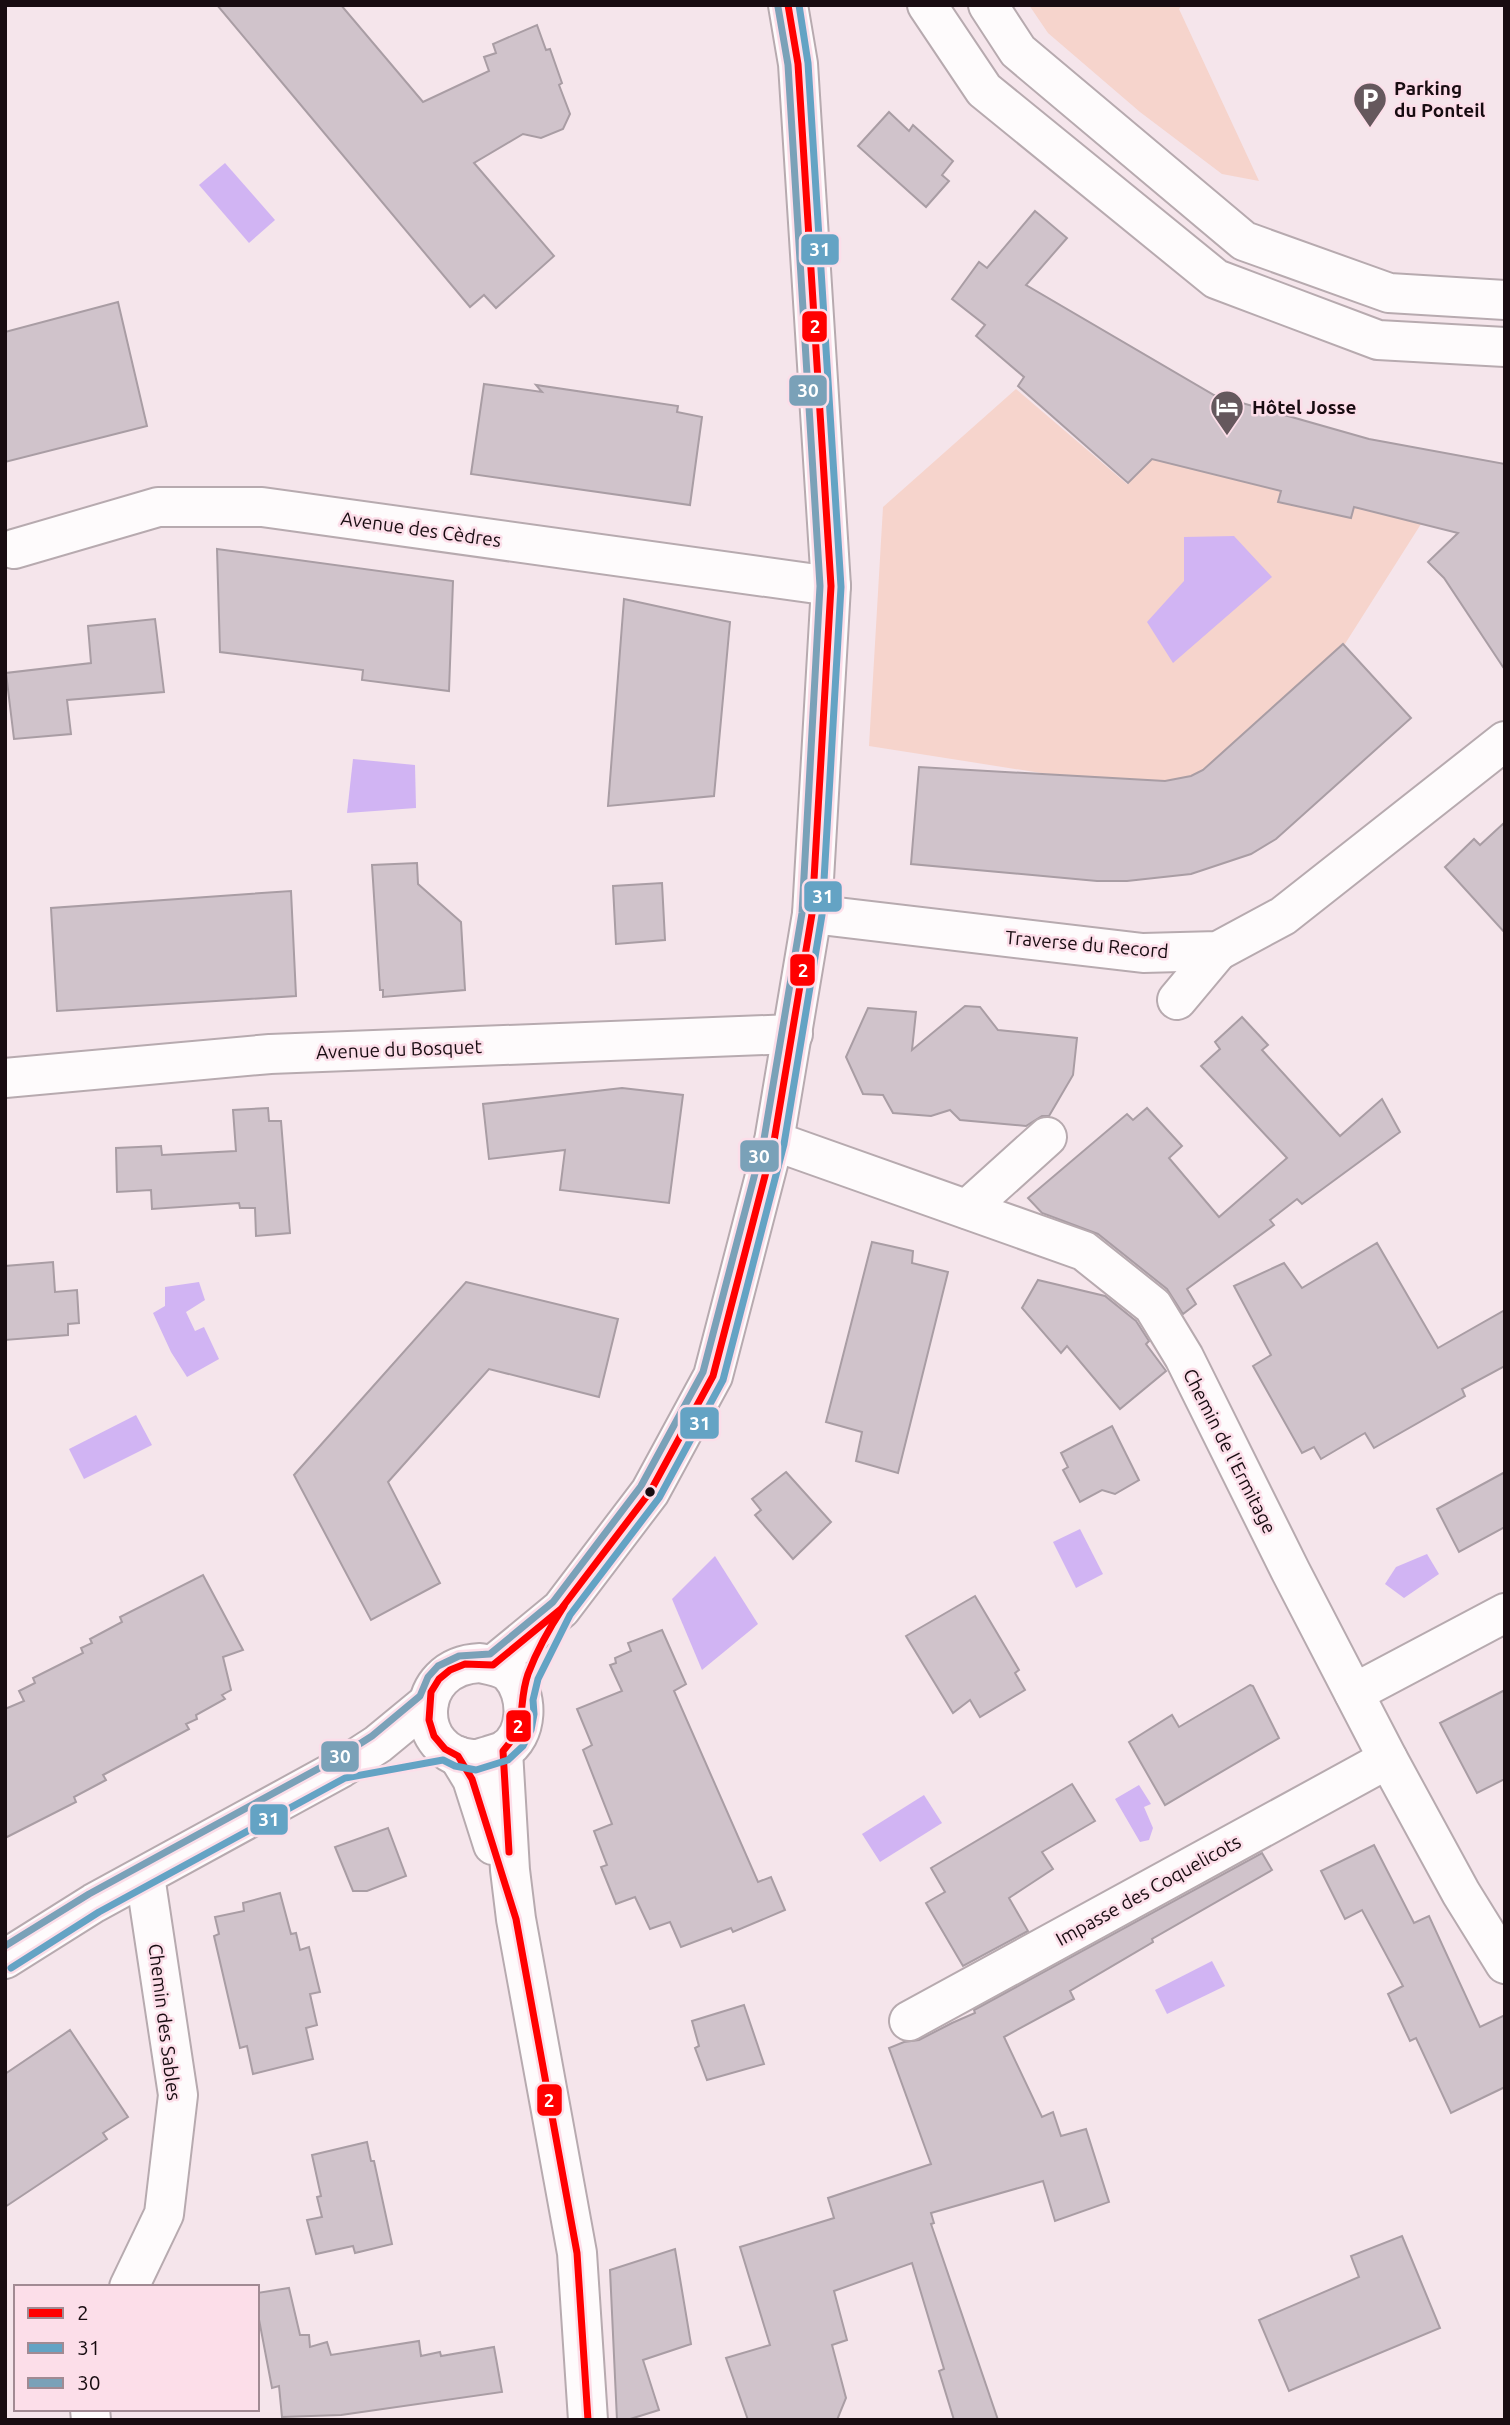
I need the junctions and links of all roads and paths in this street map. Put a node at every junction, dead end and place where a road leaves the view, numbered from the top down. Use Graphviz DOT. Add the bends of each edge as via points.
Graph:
graph roads {
  1 [pos="788,5"];
  2 [pos="927,5"];
  3 [pos="988,5"];
  4 [pos="1115,133"];
  5 [pos="1084,172"];
  6 [pos="1314,266"];
  7 [pos="1505,300"];
  8 [pos="1289,306"];
  9 [pos="1505,347"];
  10 [pos="14,549"];
  11 [pos="831,586"];
  12 [pos="1505,741"];
  13 [pos="812,914"];
  14 [pos="1218,951"];
  15 [pos="1177,1000"];
  16 [pos="793,1034"];
  17 [pos="5,1078"];
  18 [pos="1047,1137"];
  19 [pos="774,1140"];
  20 [pos="967,1209"];
  21 [pos="561,1609"];
  22 [pos="1505,1613"];
  23 [pos="492,1665"];
  24 [pos="1354,1693"];
  25 [pos="522,1699"];
  26 [pos="429,1702"];
  27 [pos="503,1751"];
  28 [pos="452,1752"];
  29 [pos="1388,1759"];
  30 [pos="341,1768"];
  31 [pos="145,1875"];
  32 [pos="516,1919"];
  33 [pos="5,1959"];
  34 [pos="1505,1964"];
  35 [pos="909,2021"];
  36 [pos="130,2285"];
  37 [pos="588,2420"];
  1 -- 11 [label="street" via="798,64"];
  2 -- 5 [label="street" via="984,90"];
  3 -- 4 [label="street" via="1018,51"];
  4 -- 5 [label="street"];
  4 -- 6 [label="street" via="1244,241"];
  5 -- 8 [label="street" via="1216,279"];
  6 -- 7 [label="street" via="1389,293"];
  6 -- 8 [label="street"];
  8 -- 9 [label="street" via="1378,340"];
  10 -- 11 [label="street, Avenue des Cèdres" via="158,507 262,507"];
  11 -- 13 [label="street"];
  12 -- 14 [label="street, Traverse du Record" via="1283,916"];
  13 -- 14 [label="street, Traverse du Record" via="1143,953"];
  13 -- 16 [label="street"];
  14 -- 15 [label="street"];
  16 -- 17 [label="street, Avenue du Bosquet" via="270,1054"];
  16 -- 19 [label="street"];
  18 -- 20 [label="street"];
  19 -- 20 [label="street, Chemin de l'Ermitage"];
  19 -- 21 [label="street" via="713,1376 650,1492"];
  20 -- 24 [label="street, Chemin de l'Ermitage" via="1084,1251 1153,1306 1184,1357"];
  21 -- 23 [label="street"];
  21 -- 25 [label="street" via="528,1675"];
  22 -- 24 [label="street"];
  23 -- 25 [label="street" via="509,1672"];
  23 -- 26 [label="street" via="465,1664 450,1670 439,1679"];
  24 -- 29 [label="street, Chemin de l'Ermitage"];
  25 -- 27 [label="street" via="521,1728"];
  26 -- 28 [label="street" via="434,1736"];
  26 -- 30 [label="street"];
  27 -- 28 [label="street" via="474,1760"];
  27 -- 32 [label="street"];
  28 -- 30 [label="street"];
  28 -- 32 [label="street" via="472,1779"];
  29 -- 34 [label="street, Chemin de l'Ermitage"];
  29 -- 35 [label="street, Impasse des Coquelicots"];
  30 -- 31 [label="street"];
  31 -- 33 [label="street"];
  31 -- 36 [label="street, Chemin des Sables" via="178,2095 164,2214"];
  32 -- 37 [label="street" via="577,2253"];
}
